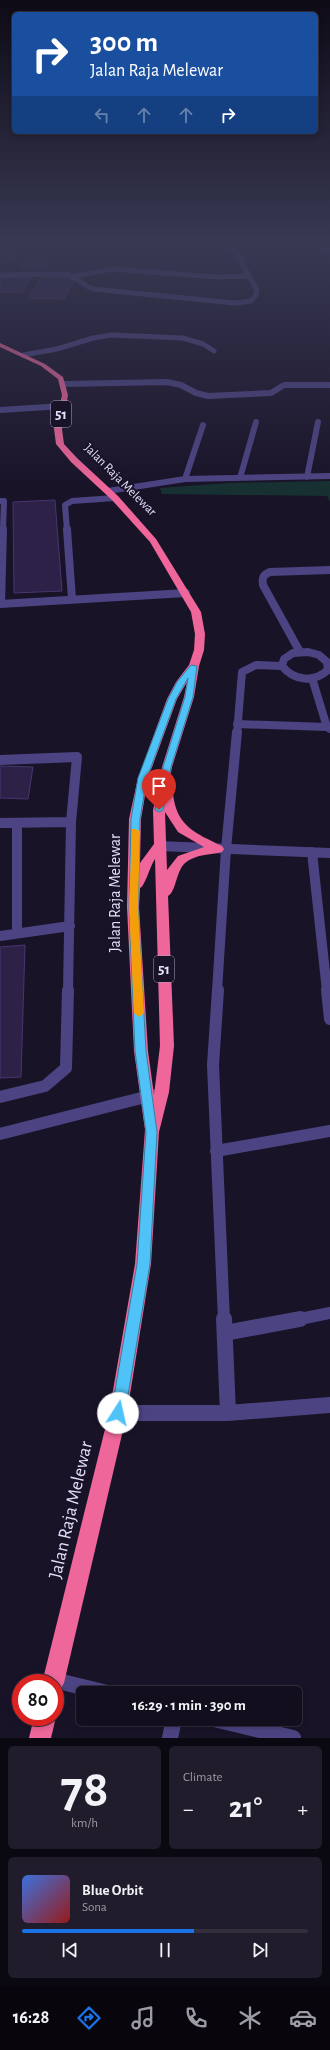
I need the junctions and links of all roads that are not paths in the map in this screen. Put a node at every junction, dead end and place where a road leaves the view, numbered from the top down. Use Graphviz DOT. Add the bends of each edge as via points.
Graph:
graph roads {
  1 [pos="0,345"];
  2 [pos="214,351"];
  3 [pos="23,355"];
  4 [pos="64,384"];
  5 [pos="330,385"];
  6 [pos="63,406"];
  7 [pos="0,410"];
  8 [pos="256,422"];
  9 [pos="318,422"];
  10 [pos="204,425"];
  11 [pos="330,476"];
  12 [pos="307,477"];
  13 [pos="240,478"];
  14 [pos="186,479"];
  15 [pos="108,491"];
  16 [pos="115,498"];
  17 [pos="0,501"];
  18 [pos="330,570"];
  19 [pos="186,592"];
  20 [pos="72,599"];
  21 [pos="1,604"];
  22 [pos="300,652"];
  23 [pos="194,666"];
  24 [pos="282,666"];
  25 [pos="312,678"];
  26 [pos="237,724"];
  27 [pos="329,728"];
  28 [pos="0,760"];
  29 [pos="167,767"];
  30 [pos="71,822"];
  31 [pos="0,823"];
  32 [pos="16,824"];
  33 [pos="159,846"];
  34 [pos="222,849"];
  35 [pos="312,852"];
  36 [pos="330,853"];
  37 [pos="162,906"];
  38 [pos="133,907"];
  39 [pos="70,926"];
  40 [pos="17,933"];
  41 [pos="0,936"];
  42 [pos="330,1019"];
  43 [pos="162,1092"];
  44 [pos="146,1096"];
  45 [pos="0,1097"];
  46 [pos="330,1131"];
  47 [pos="152,1132"];
  48 [pos="0,1134"];
  49 [pos="216,1151"];
  50 [pos="330,1313"];
  51 [pos="225,1333"];
  52 [pos="330,1405"];
  53 [pos="118,1413"];
  54 [pos="228,1413"];
  55 [pos="56,1674"];
  56 [pos="64,1684"];
  57 [pos="76,1687"];
  58 [pos="43,1726"];
  59 [pos="173,1726"];
  60 [pos="243,1726"];
  61 [pos="40,1738"];
  62 [pos="170,1738"];
  63 [pos="293,1738"];
  1 -- 3 [label="highway, 51"];
  2 -- 3 [label="street" via="189,339 112,335"];
  3 -- 4 [label="highway, 51" via="53,370"];
  4 -- 5 [label="street" via="166,382 208,396 271,393 284,385"];
  4 -- 6 [label="highway, Jalan Raja Melewar / 51"];
  6 -- 7 [label="street"];
  6 -- 15 [label="highway, Jalan Raja Melewar / 51" via="58,429 60,444"];
  8 -- 13 [label="street"];
  9 -- 12 [label="street"];
  10 -- 14 [label="street"];
  11 -- 12 [label="street"];
  12 -- 13 [label="street"];
  13 -- 14 [label="street"];
  14 -- 15 [label="street"];
  15 -- 16 [label="highway, Jalan Raja Melewar / 51"];
  16 -- 19 [label="highway, Jalan Raja Melewar / 51" via="153,541"];
  16 -- 20 [label="street" via="72,501 65,505"];
  17 -- 21 [label="street" via="4,501"];
  18 -- 22 [label="street" via="270,572 262,579"];
  19 -- 20 [label="street"];
  19 -- 23 [label="highway, Jalan Raja Melewar / 51" via="196,612 200,634"];
  20 -- 21 [label="street"];
  22 -- 24 [label="street" via="284,659"];
  22 -- 25 [label="street" via="322,657 329,665 325,674"];
  23 -- 29 [label="highway, Jalan Raja Melewar / 51" via="189,697"];
  23 -- 38 [label="highway, Jalan Raja Melewar / 51" via="172,699 142,778 135,819"];
  24 -- 25 [label="street" via="296,677"];
  24 -- 26 [label="street" via="258,664 242,672"];
  25 -- 27 [label="street"];
  26 -- 27 [label="street"];
  26 -- 34 [label="street"];
  28 -- 30 [label="street" via="77,757"];
  29 -- 33 [label="highway, Jalan Raja Melewar / 51" via="159,810"];
  29 -- 34 [label="highway" via="167,805 172,819 185,832"];
  30 -- 32 [label="street"];
  30 -- 39 [label="street"];
  31 -- 32 [label="street"];
  32 -- 40 [label="street"];
  33 -- 34 [label="street"];
  33 -- 37 [label="highway, Jalan Raja Melewar / 51"];
  33 -- 38 [label="highway" via="147,859 140,874"];
  34 -- 35 [label="street"];
  34 -- 37 [label="highway" via="196,851 184,856 169,877"];
  34 -- 49 [label="street" via="213,1065"];
  35 -- 36 [label="street"];
  35 -- 42 [label="street"];
  37 -- 43 [label="highway, Jalan Raja Melewar / 51" via="167,1046"];
  38 -- 44 [label="highway, Jalan Raja Melewar / 51"];
  39 -- 40 [label="street"];
  39 -- 45 [label="street" via="66,1068 45,1086"];
  40 -- 41 [label="street"];
  43 -- 44 [label="street"];
  43 -- 47 [label="highway, Jalan Raja Melewar / 51"];
  44 -- 47 [label="highway, Jalan Raja Melewar / 51"];
  44 -- 48 [label="street"];
  46 -- 49 [label="street"];
  47 -- 53 [label="highway, Jalan Raja Melewar / 51" via="143,1264"];
  49 -- 51 [label="street"];
  50 -- 51 [label="street"];
  51 -- 54 [label="street"];
  52 -- 54 [label="street"];
  53 -- 54 [label="street"];
  53 -- 55 [label="highway, Jalan Raja Melewar / 51"];
  56 -- 57 [label="street"];
  58 -- 61 [label="highway"];
  59 -- 62 [label="street"];
  60 -- 63 [label="street"];
}
